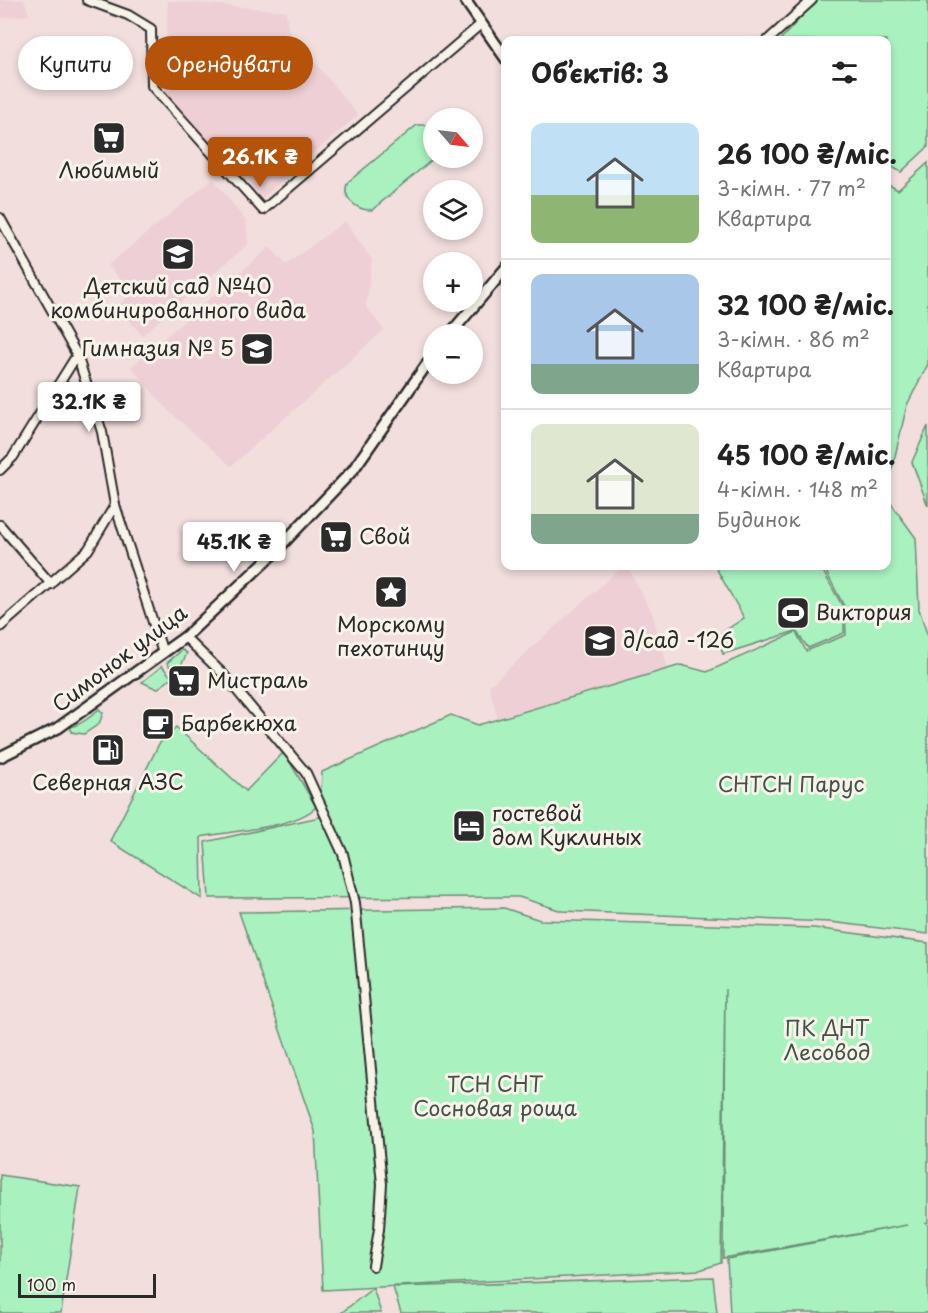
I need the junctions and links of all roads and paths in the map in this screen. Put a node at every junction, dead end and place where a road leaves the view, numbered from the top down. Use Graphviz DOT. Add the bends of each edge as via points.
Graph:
graph roads {
  1 [pos="87,0"];
  2 [pos="465,0"];
  3 [pos="812,0"];
  4 [pos="481,24"];
  5 [pos="772,36"];
  6 [pos="501,53"];
  7 [pos="0,218"];
  8 [pos="501,274"];
  9 [pos="458,324"];
  10 [pos="77,355"];
  11 [pos="423,370"];
  12 [pos="0,470"];
  13 [pos="115,505"];
  14 [pos="0,525"];
  15 [pos="51,584"];
  16 [pos="0,627"];
  17 [pos="185,636"];
  18 [pos="163,653"];
  19 [pos="0,757"];
  20 [pos="373,1266"];
  1 -- 4 [label="street" via="128,15 151,29 152,86 263,210"];
  2 -- 4 [label="street"];
  3 -- 5 [label="street"];
  4 -- 6 [label="street"];
  7 -- 10 [label="street"];
  8 -- 9 [label="street"];
  10 -- 12 [label="street" via="13,457"];
  10 -- 13 [label="street" via="102,432"];
  11 -- 17 [label="street, Симонок улица" via="353,470 271,556"];
  13 -- 15 [label="street" via="88,550"];
  13 -- 18 [label="street"];
  14 -- 15 [label="street"];
  15 -- 16 [label="street"];
  17 -- 18 [label="street, Симонок улица"];
  17 -- 20 [label="street" via="223,674 306,773 343,854 357,914 382,1184"];
  18 -- 19 [label="street, Симонок улица" via="58,728"];
}
